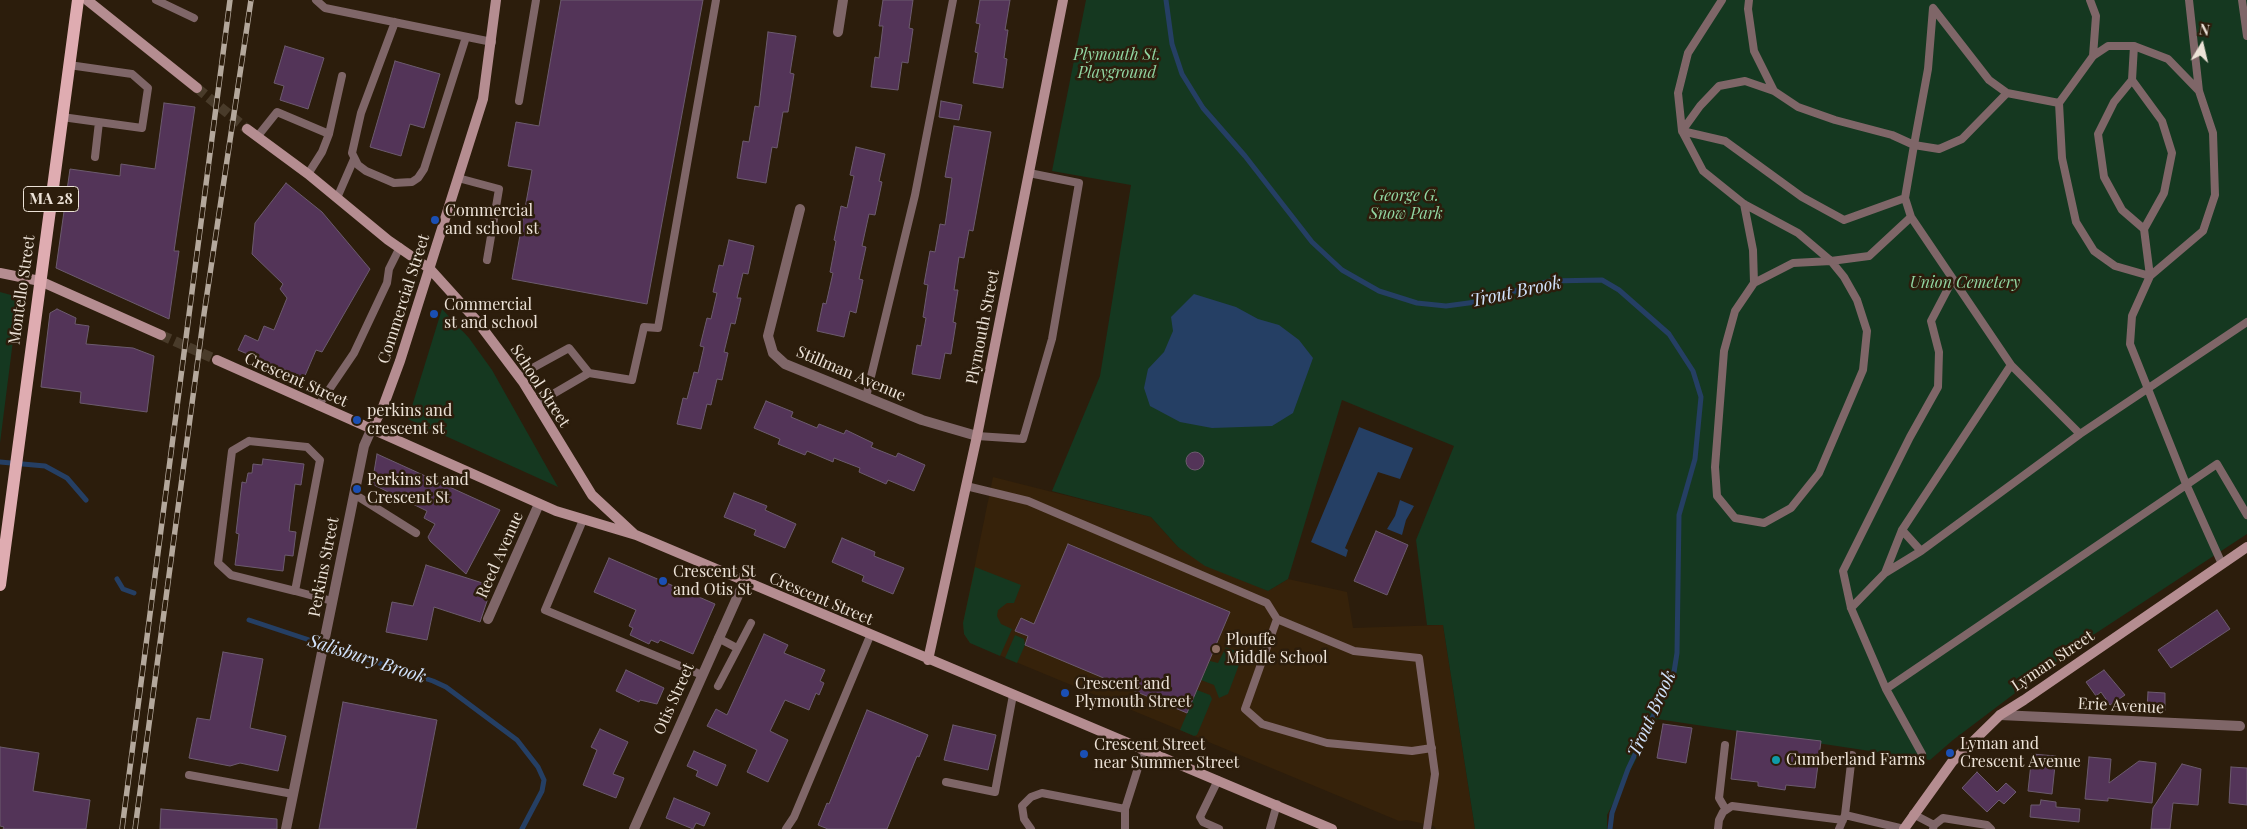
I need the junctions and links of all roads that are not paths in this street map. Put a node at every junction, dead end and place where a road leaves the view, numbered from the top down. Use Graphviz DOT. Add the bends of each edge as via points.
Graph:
graph roads {
  1 [pos="78,0"];
  2 [pos="87,0"];
  3 [pos="156,0"];
  4 [pos="316,0"];
  5 [pos="496,0"];
  6 [pos="536,0"];
  7 [pos="716,0"];
  8 [pos="843,0"];
  9 [pos="954,0"];
  10 [pos="1062,0"];
  11 [pos="1722,0"];
  12 [pos="1749,0"];
  13 [pos="2090,0"];
  14 [pos="2190,0"];
  15 [pos="2242,0"];
  16 [pos="1933,4"];
  17 [pos="194,18"];
  18 [pos="395,22"];
  19 [pos="838,32"];
  20 [pos="2247,36"];
  21 [pos="466,37"];
  22 [pos="492,42"];
  23 [pos="2134,46"];
  24 [pos="2093,56"];
  25 [pos="69,65"];
  26 [pos="342,76"];
  27 [pos="2132,80"];
  28 [pos="197,88"];
  29 [pos="1774,91"];
  30 [pos="2198,91"];
  31 [pos="2007,93"];
  32 [pos="519,102"];
  33 [pos="2059,103"];
  34 [pos="62,117"];
  35 [pos="100,122"];
  36 [pos="247,129"];
  37 [pos="1682,131"];
  38 [pos="329,134"];
  39 [pos="257,137"];
  40 [pos="1914,145"];
  41 [pos="95,157"];
  42 [pos="354,159"];
  43 [pos="1029,173"];
  44 [pos="308,174"];
  45 [pos="458,178"];
  46 [pos="337,198"];
  47 [pos="1905,198"];
  48 [pos="1744,204"];
  49 [pos="800,209"];
  50 [pos="1911,217"];
  51 [pos="2144,229"];
  52 [pos="400,248"];
  53 [pos="487,260"];
  54 [pos="1831,262"];
  55 [pos="430,269"];
  56 [pos="0,273"];
  57 [pos="2150,276"];
  58 [pos="1953,279"];
  59 [pos="40,281"];
  60 [pos="1754,283"];
  61 [pos="2247,322"];
  62 [pos="161,335"];
  63 [pos="216,360"];
  64 [pos="2011,365"];
  65 [pos="589,373"];
  66 [pos="518,376"];
  67 [pos="2147,387"];
  68 [pos="866,397"];
  69 [pos="536,404"];
  70 [pos="318,406"];
  71 [pos="371,430"];
  72 [pos="2080,434"];
  73 [pos="977,436"];
  74 [pos="2186,484"];
  75 [pos="966,486"];
  76 [pos="354,494"];
  77 [pos="539,504"];
  78 [pos="2247,515"];
  79 [pos="583,520"];
  80 [pos="1902,530"];
  81 [pos="416,533"];
  82 [pos="636,535"];
  83 [pos="2247,548"];
  84 [pos="1921,551"];
  85 [pos="2222,564"];
  86 [pos="1885,573"];
  87 [pos="744,582"];
  88 [pos="0,585"];
  89 [pos="295,592"];
  90 [pos="332,601"];
  91 [pos="1851,608"];
  92 [pos="488,619"];
  93 [pos="1277,619"];
  94 [pos="751,623"];
  95 [pos="870,636"];
  96 [pos="718,638"];
  97 [pos="738,648"];
  98 [pos="928,660"];
  99 [pos="702,676"];
  100 [pos="718,686"];
  101 [pos="1886,688"];
  102 [pos="1013,695"];
  103 [pos="2000,714"];
  104 [pos="2243,724"];
  105 [pos="1725,744"];
  106 [pos="1432,748"];
  107 [pos="1144,749"];
  108 [pos="1922,754"];
  109 [pos="1852,755"];
  110 [pos="190,775"];
  111 [pos="1218,780"];
  112 [pos="946,782"];
  113 [pos="293,794"];
  114 [pos="1277,804"];
  115 [pos="1124,809"];
  116 [pos="1726,810"];
  117 [pos="1783,812"];
  118 [pos="1913,814"];
  119 [pos="1810,816"];
  120 [pos="1844,817"];
  121 [pos="1826,818"];
  122 [pos="1782,821"];
  123 [pos="1810,824"];
  124 [pos="1825,826"];
  125 [pos="1933,827"];
  126 [pos="286,829"];
  127 [pos="634,829"];
  128 [pos="786,829"];
  129 [pos="1031,829"];
  130 [pos="1125,829"];
  131 [pos="1219,829"];
  132 [pos="1270,829"];
  133 [pos="1332,829"];
  134 [pos="1427,829"];
  135 [pos="1718,829"];
  136 [pos="1839,829"];
  137 [pos="1904,829"];
  138 [pos="1991,829"];
  1 -- 25 [label="main road, Montello Street / MA 28"];
  2 -- 28 [label="main road"];
  3 -- 17 [label="lane"];
  4 -- 18 [label="lane" via="325,8"];
  5 -- 22 [label="main road, Commercial Street"];
  6 -- 32 [label="lane"];
  7 -- 65 [label="lane" via="658,328 644,327 632,380"];
  8 -- 19 [label="street"];
  9 -- 68 [label="lane" via="915,194"];
  10 -- 43 [label="main road, Plymouth Street"];
  11 -- 37 [label="lane" via="1688,53 1678,93"];
  12 -- 29 [label="lane" via="1754,51"];
  13 -- 24 [label="lane" via="2096,16"];
  14 -- 30 [label="lane"];
  15 -- 20 [label="lane"];
  16 -- 31 [label="lane" via="1989,80"];
  16 -- 40 [label="lane" via="1928,69"];
  18 -- 21 [label="lane"];
  18 -- 42 [label="lane" via="361,113 352,153"];
  21 -- 22 [label="lane"];
  21 -- 42 [label="lane" via="424,169 418,178 402,184 394,183 366,171"];
  22 -- 45 [label="main road, Commercial Street" via="483,99"];
  23 -- 24 [label="lane" via="2108,46"];
  23 -- 27 [label="lane"];
  23 -- 30 [label="lane" via="2168,59"];
  24 -- 33 [label="lane"];
  25 -- 34 [label="main road, Montello Street / MA 28"];
  25 -- 35 [label="lane" via="132,74 148,88 142,128"];
  26 -- 38 [label="lane"];
  27 -- 51 [label="lane" via="2162,122 2172,153 2164,193"];
  27 -- 51 [label="lane" via="2114,102 2098,134 2104,177 2122,210"];
  29 -- 37 [label="lane" via="1745,82 1719,86"];
  29 -- 40 [label="lane" via="1798,107 1892,135"];
  30 -- 57 [label="lane" via="2213,133 2215,195 2203,231"];
  31 -- 33 [label="lane"];
  31 -- 40 [label="lane" via="1962,139 1939,149"];
  33 -- 57 [label="lane" via="2062,158 2076,222 2094,250 2116,266"];
  34 -- 35 [label="lane"];
  34 -- 59 [label="main road, Montello Street / MA 28"];
  35 -- 41 [label="lane"];
  36 -- 39 [label="main road, School Street"];
  37 -- 47 [label="lane" via="1725,141 1802,197 1844,220"];
  37 -- 48 [label="lane" via="1703,171"];
  38 -- 39 [label="lane" via="277,112"];
  38 -- 44 [label="lane"];
  39 -- 44 [label="main road, School Street"];
  40 -- 47 [label="lane"];
  42 -- 46 [label="lane"];
  43 -- 73 [label="main road, Plymouth Street"];
  43 -- 73 [label="lane" via="1079,183 1052,339 1023,439"];
  44 -- 46 [label="main road, School Street"];
  45 -- 53 [label="lane" via="499,188"];
  45 -- 55 [label="main road, Commercial Street"];
  46 -- 52 [label="main road, School Street"];
  47 -- 50 [label="lane"];
  48 -- 54 [label="lane" via="1798,233"];
  48 -- 60 [label="lane" via="1753,250"];
  49 -- 68 [label="street, Stillman Avenue" via="768,336 773,353 785,364"];
  50 -- 54 [label="lane" via="1869,256"];
  50 -- 58 [label="lane"];
  51 -- 57 [label="lane"];
  52 -- 55 [label="main road, School Street"];
  52 -- 70 [label="lane" via="354,353"];
  54 -- 60 [label="lane" via="1793,263"];
  54 -- 60 [label="lane" via="1857,300 1867,331 1863,370 1819,474 1791,508 1764,523 1736,518 1718,496 1715,466 1724,351 1735,311"];
  55 -- 66 [label="main road, School Street" via="477,321"];
  55 -- 71 [label="main road, Commercial Street" via="393,381"];
  56 -- 59 [label="main road"];
  57 -- 67 [label="lane" via="2132,316 2130,344"];
  58 -- 64 [label="lane"];
  58 -- 91 [label="lane" via="1931,321 1939,352 1938,387 1843,570"];
  59 -- 62 [label="main road"];
  59 -- 88 [label="main road, Montello Street / MA 28"];
  61 -- 67 [label="lane"];
  63 -- 70 [label="main road, Crescent Street"];
  64 -- 72 [label="lane"];
  64 -- 80 [label="lane"];
  65 -- 66 [label="lane" via="569,348"];
  65 -- 69 [label="lane"];
  66 -- 69 [label="main road, School Street"];
  67 -- 72 [label="lane"];
  67 -- 74 [label="lane"];
  68 -- 73 [label="street, Stillman Avenue" via="922,420"];
  69 -- 82 [label="main road, School Street" via="592,495"];
  70 -- 71 [label="main road, Crescent Street"];
  71 -- 76 [label="street, Perkins Street" via="364,446"];
  71 -- 77 [label="main road, Crescent Street"];
  72 -- 84 [label="lane"];
  73 -- 75 [label="main road, Plymouth Street"];
  74 -- 78 [label="lane" via="2217,464"];
  74 -- 85 [label="lane"];
  74 -- 101 [label="lane"];
  75 -- 93 [label="lane" via="1037,505 1267,604"];
  75 -- 98 [label="main road, Plymouth Street"];
  76 -- 81 [label="lane"];
  76 -- 90 [label="street, Perkins Street"];
  77 -- 79 [label="main road, Crescent Street"];
  77 -- 92 [label="street, Reed Avenue"];
  79 -- 82 [label="main road, Crescent Street"];
  79 -- 99 [label="lane" via="544,610"];
  80 -- 84 [label="lane"];
  80 -- 86 [label="lane"];
  82 -- 87 [label="main road, Crescent Street"];
  83 -- 85 [label="main road, Lyman Street"];
  84 -- 86 [label="lane"];
  85 -- 103 [label="main road, Lyman Street"];
  86 -- 91 [label="lane"];
  87 -- 95 [label="main road, Crescent Street"];
  87 -- 96 [label="street, Otis Street"];
  89 -- 89 [label="lane" via="320,460 306,447 249,441 232,451 218,562 232,575"];
  89 -- 90 [label="lane"];
  90 -- 113 [label="street, Perkins Street"];
  91 -- 101 [label="lane"];
  93 -- 106 [label="lane" via="1354,651 1419,658"];
  93 -- 106 [label="lane" via="1245,709 1262,724 1327,743 1412,751"];
  94 -- 97 [label="lane"];
  95 -- 98 [label="main road, Crescent Street"];
  95 -- 128 [label="lane" via="794,817"];
  96 -- 97 [label="lane"];
  96 -- 99 [label="street, Otis Street"];
  97 -- 100 [label="lane"];
  98 -- 102 [label="main road, Crescent Street"];
  99 -- 127 [label="street, Otis Street"];
  101 -- 108 [label="lane"];
  102 -- 107 [label="main road, Crescent Street"];
  102 -- 112 [label="lane" via="995,792"];
  103 -- 104 [label="street, Erie Avenue"];
  103 -- 118 [label="main road, Lyman Street" via="1952,762"];
  105 -- 116 [label="lane" via="1719,798"];
  106 -- 134 [label="lane" via="1435,774"];
  107 -- 111 [label="main road, Crescent Street"];
  107 -- 115 [label="lane"];
  109 -- 120 [label="lane"];
  110 -- 113 [label="lane"];
  111 -- 114 [label="main road, Crescent Street"];
  111 -- 131 [label="lane" via="1200,817 1203,822"];
  113 -- 126 [label="street, Perkins Street"];
  114 -- 132 [label="lane"];
  114 -- 133 [label="main road, Crescent Street"];
  115 -- 129 [label="lane" via="1042,793 1031,797 1022,806 1024,820"];
  115 -- 130 [label="lane"];
  116 -- 117 [label="lane" via="1732,806 1742,812"];
  116 -- 135 [label="lane" via="1719,820"];
  117 -- 119 [label="lane"];
  117 -- 122 [label="lane"];
  118 -- 125 [label="lane"];
  118 -- 137 [label="main road, Lyman Street"];
  119 -- 121 [label="lane"];
  119 -- 123 [label="lane"];
  120 -- 121 [label="lane"];
  120 -- 136 [label="lane"];
  120 -- 137 [label="lane"];
  121 -- 124 [label="lane"];
  125 -- 138 [label="lane" via="1943,818"];
}
